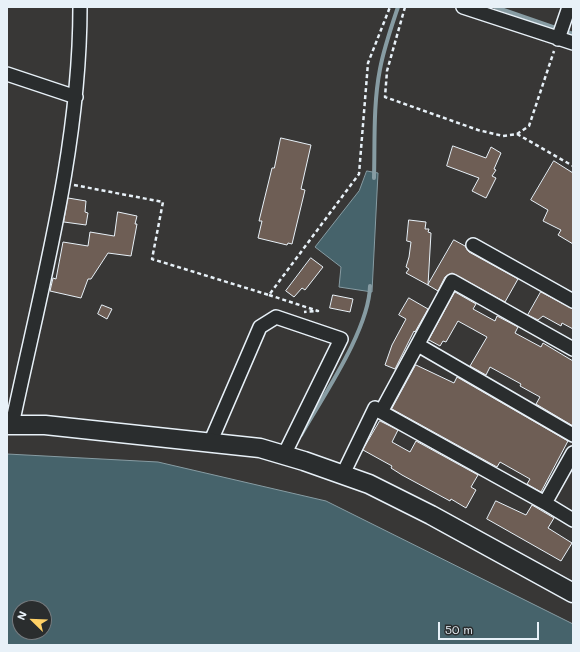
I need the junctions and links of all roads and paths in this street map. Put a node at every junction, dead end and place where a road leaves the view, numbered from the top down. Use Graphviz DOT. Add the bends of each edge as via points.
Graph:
graph roads {
  1 [pos="80,7"];
  2 [pos="390,7"];
  3 [pos="405,7"];
  4 [pos="463,7"];
  5 [pos="569,7"];
  6 [pos="558,39"];
  7 [pos="573,43"];
  8 [pos="7,74"];
  9 [pos="76,97"];
  10 [pos="517,134"];
  11 [pos="573,166"];
  12 [pos="64,183"];
  13 [pos="474,245"];
  14 [pos="269,295"];
  15 [pos="573,301"];
  16 [pos="276,317"];
  17 [pos="418,345"];
  18 [pos="573,349"];
  19 [pos="381,412"];
  20 [pos="9,425"];
  21 [pos="573,435"];
  22 [pos="210,443"];
  23 [pos="573,453"];
  24 [pos="284,455"];
  25 [pos="343,474"];
  26 [pos="545,503"];
  27 [pos="573,520"];
  28 [pos="573,593"];
  1 -- 9 [label="street" via="80,55"];
  2 -- 14 [label="path" via="368,63 359,174"];
  3 -- 10 [label="path" via="387,71 385,97 478,130 503,136"];
  4 -- 6 [label="street"];
  5 -- 6 [label="street"];
  6 -- 7 [label="street"];
  6 -- 10 [label="path" via="529,126"];
  8 -- 9 [label="street"];
  9 -- 12 [label="street"];
  10 -- 11 [label="path"];
  12 -- 14 [label="path" via="163,202 152,259"];
  12 -- 20 [label="street"];
  13 -- 15 [label="street"];
  14 -- 16 [label="path" via="318,311 290,312"];
  16 -- 22 [label="street" via="260,327"];
  16 -- 24 [label="street" via="341,339"];
  17 -- 18 [label="street" via="452,281"];
  17 -- 19 [label="street"];
  17 -- 21 [label="street"];
  19 -- 25 [label="street" via="375,408"];
  19 -- 26 [label="street"];
  20 -- 22 [label="street" via="45,425"];
  22 -- 24 [label="street" via="260,448"];
  23 -- 26 [label="street"];
  24 -- 25 [label="street"];
  25 -- 28 [label="street" via="431,514"];
  26 -- 27 [label="street"];
}
